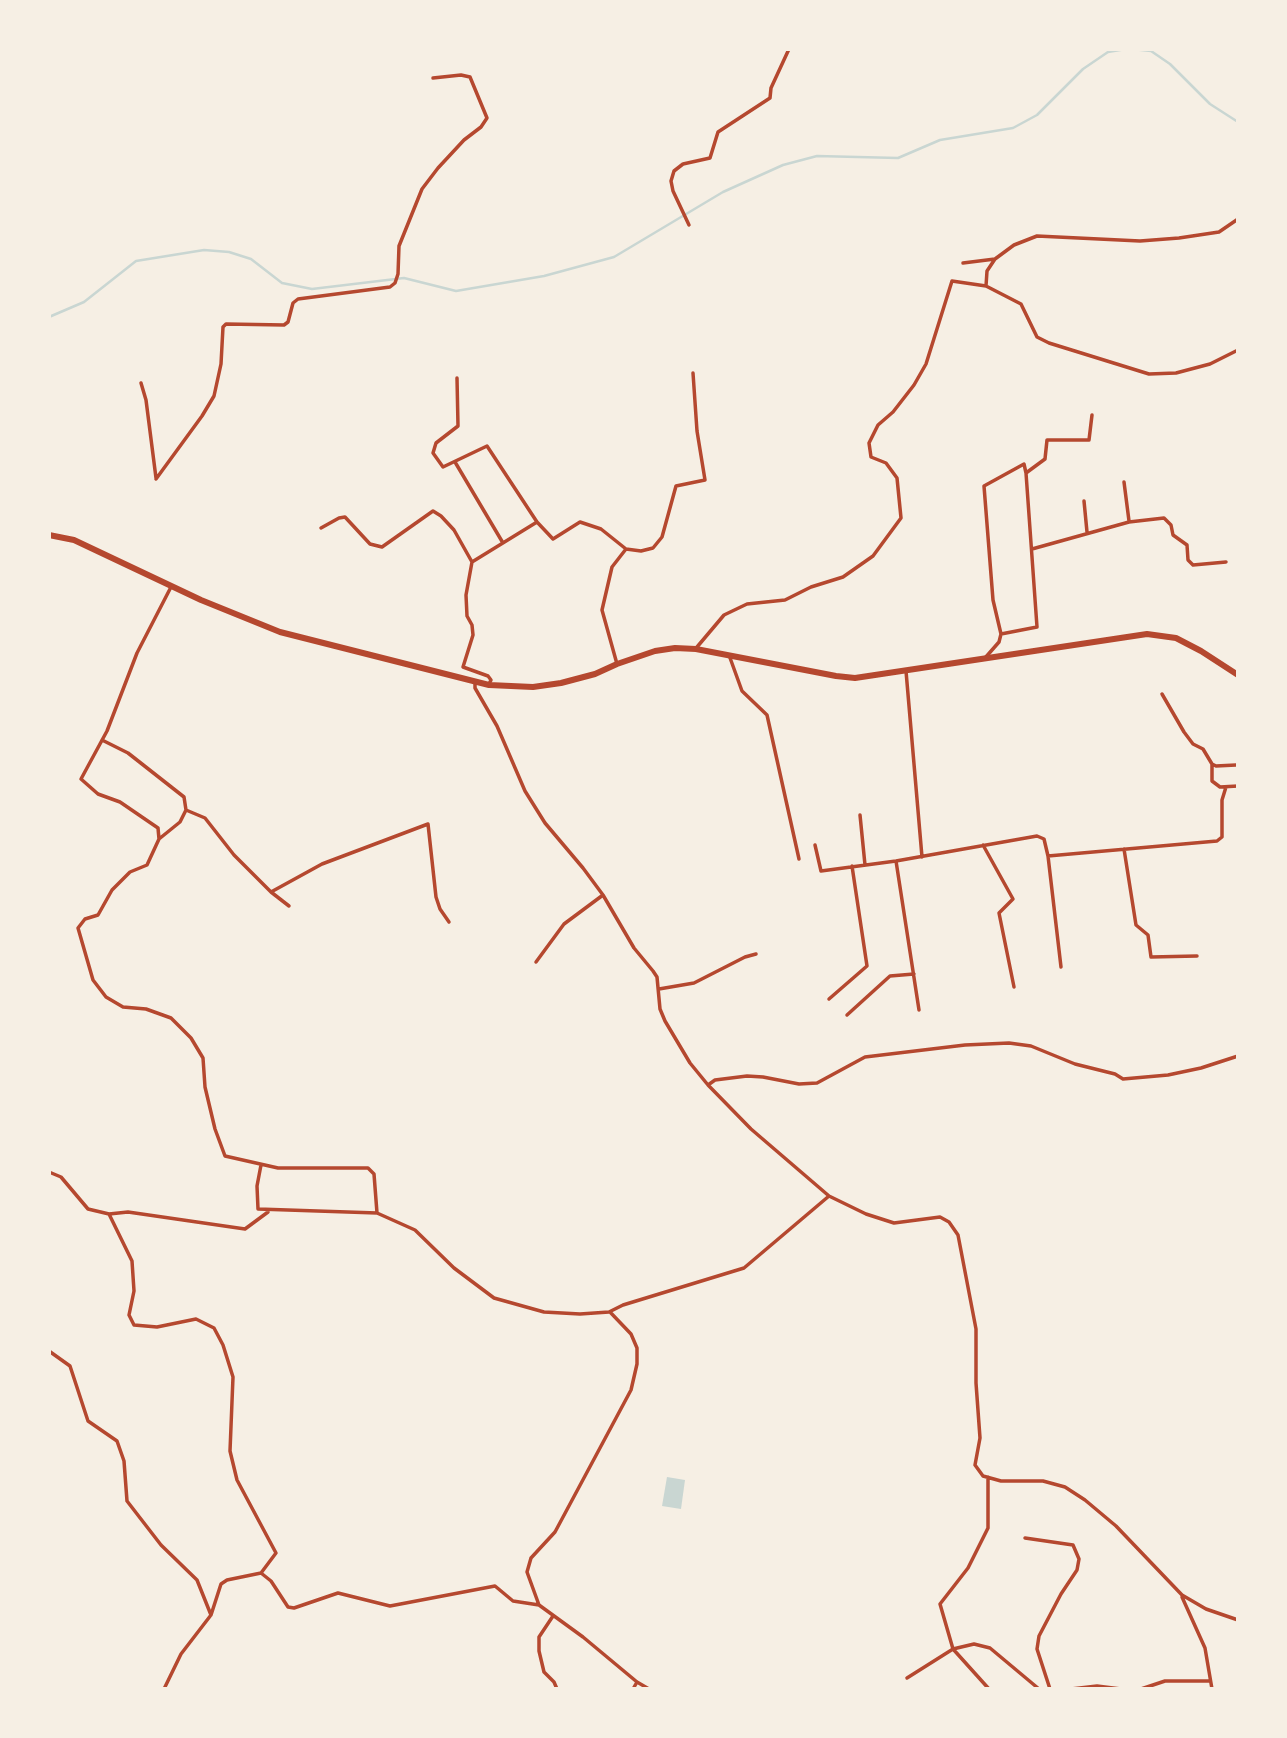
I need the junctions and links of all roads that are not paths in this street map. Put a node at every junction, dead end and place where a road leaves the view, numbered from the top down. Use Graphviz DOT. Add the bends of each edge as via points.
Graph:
graph roads {
  1 [pos="789,49"];
  2 [pos="433,78"];
  3 [pos="1238,219"];
  4 [pos="689,225"];
  5 [pos="995,258"];
  6 [pos="963,263"];
  7 [pos="986,286"];
  8 [pos="1238,350"];
  9 [pos="693,373"];
  10 [pos="457,378"];
  11 [pos="141,383"];
  12 [pos="1092,415"];
  13 [pos="455,462"];
  14 [pos="1026,473"];
  15 [pos="1124,482"];
  16 [pos="1084,501"];
  17 [pos="537,522"];
  18 [pos="1129,522"];
  19 [pos="321,528"];
  20 [pos="1087,532"];
  21 [pos="49,535"];
  22 [pos="503,543"];
  23 [pos="1032,548"];
  24 [pos="626,549"];
  25 [pos="472,562"];
  26 [pos="1226,562"];
  27 [pos="171,586"];
  28 [pos="1001,634"];
  29 [pos="696,649"];
  30 [pos="729,656"];
  31 [pos="983,659"];
  32 [pos="617,664"];
  33 [pos="906,671"];
  34 [pos="1238,675"];
  35 [pos="475,682"];
  36 [pos="489,685"];
  37 [pos="1162,694"];
  38 [pos="102,740"];
  39 [pos="1212,764"];
  40 [pos="1236,765"];
  41 [pos="1238,786"];
  42 [pos="1226,787"];
  43 [pos="186,810"];
  44 [pos="860,815"];
  45 [pos="159,839"];
  46 [pos="816,845"];
  47 [pos="983,845"];
  48 [pos="1124,849"];
  49 [pos="1048,856"];
  50 [pos="922,857"];
  51 [pos="799,859"];
  52 [pos="897,861"];
  53 [pos="865,865"];
  54 [pos="852,866"];
  55 [pos="271,892"];
  56 [pos="603,895"];
  57 [pos="289,906"];
  58 [pos="449,922"];
  59 [pos="756,954"];
  60 [pos="1197,956"];
  61 [pos="536,962"];
  62 [pos="1061,967"];
  63 [pos="914,974"];
  64 [pos="1014,987"];
  65 [pos="660,989"];
  66 [pos="830,999"];
  67 [pos="919,1010"];
  68 [pos="848,1015"];
  69 [pos="1238,1056"];
  70 [pos="708,1085"];
  71 [pos="261,1166"];
  72 [pos="49,1172"];
  73 [pos="829,1196"];
  74 [pos="270,1211"];
  75 [pos="377,1213"];
  76 [pos="109,1214"];
  77 [pos="609,1312"];
  78 [pos="49,1351"];
  79 [pos="988,1477"];
  80 [pos="1025,1538"];
  81 [pos="261,1573"];
  82 [pos="1182,1595"];
  83 [pos="538,1605"];
  84 [pos="212,1615"];
  85 [pos="553,1616"];
  86 [pos="1238,1620"];
  87 [pos="49,1633"];
  88 [pos="953,1649"];
  89 [pos="49,1656"];
  90 [pos="907,1678"];
  91 [pos="1210,1681"];
  92 [pos="637,1682"];
  93 [pos="164,1689"];
  94 [pos="557,1689"];
  95 [pos="633,1689"];
  96 [pos="649,1689"];
  97 [pos="989,1689"];
  98 [pos="1040,1689"];
  99 [pos="1050,1689"];
  100 [pos="1071,1689"];
  101 [pos="1121,1689"];
  102 [pos="1141,1689"];
  103 [pos="1212,1689"];
  1 -- 4 [label="street" via="770,98 718,132 710,158 683,164 674,171 671,181"];
  2 -- 11 [label="street" via="470,78 487,118 422,188 399,246 395,283 298,299 284,325 226,324 214,396 156,479"];
  3 -- 5 [label="street" via="1219,232 1179,238 1140,241 1037,236"];
  5 -- 6 [label="street"];
  5 -- 7 [label="street" via="987,271"];
  7 -- 8 [label="street" via="1021,304 1037,337 1149,374 1177,373"];
  7 -- 29 [label="street" via="952,281 926,364 869,443 871,457 886,463 897,478 901,518 873,556 843,576 785,600 747,604 724,615"];
  9 -- 24 [label="street" via="705,480 676,486 662,537 653,548"];
  10 -- 13 [label="street" via="458,426 436,443 433,453 443,467"];
  12 -- 14 [label="street" via="1089,440 1047,440 1045,459"];
  13 -- 17 [label="street" via="487,446"];
  13 -- 22 [label="street"];
  14 -- 23 [label="street"];
  14 -- 28 [label="street" via="1024,464 984,486 993,600"];
  15 -- 18 [label="street"];
  16 -- 20 [label="street"];
  17 -- 22 [label="street"];
  17 -- 24 [label="street" via="553,539 580,522 601,529"];
  18 -- 20 [label="street"];
  18 -- 26 [label="street" via="1164,518 1173,535 1187,545 1193,565"];
  19 -- 25 [label="street" via="345,517 370,544 382,547 433,511 454,530"];
  20 -- 23 [label="street"];
  21 -- 27 [label="highway" via="74,540"];
  22 -- 25 [label="street"];
  23 -- 28 [label="street" via="1037,628"];
  24 -- 32 [label="street" via="612,566 602,610"];
  25 -- 36 [label="street" via="466,595 473,635 463,667 488,676"];
  27 -- 35 [label="highway" via="280,632"];
  27 -- 38 [label="street" via="137,653"];
  28 -- 31 [label="street"];
  29 -- 30 [label="highway"];
  29 -- 32 [label="highway" via="655,651"];
  30 -- 33 [label="highway" via="845,677"];
  30 -- 51 [label="street" via="742,691 767,715"];
  31 -- 33 [label="highway"];
  31 -- 34 [label="highway" via="1124,636 1164,635 1194,647"];
  32 -- 36 [label="highway" via="561,683"];
  33 -- 50 [label="street"];
  35 -- 36 [label="highway"];
  35 -- 56 [label="street" via="525,791"];
  37 -- 39 [label="street" via="1184,732"];
  38 -- 43 [label="street" via="128,753 184,797"];
  38 -- 45 [label="street" via="80,779 158,828"];
  39 -- 40 [label="street"];
  39 -- 42 [label="street" via="1212,781"];
  41 -- 42 [label="street"];
  42 -- 48 [label="street" via="1222,837 1217,841"];
  43 -- 45 [label="street" via="180,822"];
  43 -- 55 [label="street" via="205,818"];
  44 -- 53 [label="street"];
  45 -- 71 [label="street" via="147,865 130,872 97,915 78,928 93,980 106,997 123,1007 171,1018 191,1038 203,1058 205,1087 225,1156"];
  46 -- 54 [label="street" via="821,871"];
  47 -- 49 [label="street" via="1037,836 1044,839"];
  47 -- 50 [label="street"];
  47 -- 64 [label="street" via="1013,898 999,913"];
  48 -- 49 [label="street"];
  48 -- 60 [label="street" via="1136,925 1147,935 1151,957"];
  49 -- 62 [label="street"];
  50 -- 52 [label="street"];
  52 -- 53 [label="street"];
  52 -- 63 [label="street"];
  53 -- 54 [label="street"];
  54 -- 66 [label="street" via="867,966"];
  55 -- 57 [label="street"];
  55 -- 58 [label="street" via="322,864 428,824 436,897"];
  56 -- 61 [label="street" via="564,924"];
  56 -- 65 [label="street"];
  59 -- 65 [label="street" via="694,983"];
  63 -- 67 [label="street"];
  63 -- 68 [label="street" via="890,976"];
  65 -- 70 [label="street" via="665,1021"];
  69 -- 70 [label="street" via="1168,1075 1123,1079 1009,1042 865,1056 817,1083 747,1076"];
  70 -- 73 [label="street"];
  71 -- 74 [label="street" via="258,1209"];
  71 -- 75 [label="street" via="368,1168 374,1174"];
  72 -- 76 [label="street" via="61,1177 88,1209"];
  73 -- 77 [label="street" via="744,1268"];
  73 -- 79 [label="street" via="894,1223 940,1217 958,1235 976,1329 980,1438 975,1465"];
  74 -- 75 [label="street"];
  74 -- 76 [label="street" via="244,1229 128,1212"];
  75 -- 77 [label="street" via="415,1230 494,1298 544,1312"];
  76 -- 81 [label="street" via="132,1261 134,1291 129,1315 134,1325 157,1327 196,1319 214,1328 223,1345 233,1377 230,1451 234,1471 276,1553"];
  77 -- 83 [label="street" via="619,1318 637,1348 632,1390 555,1532 531,1558 527,1572"];
  78 -- 84 [label="street" via="70,1366 88,1421 117,1441 124,1461 127,1501 161,1545 197,1580"];
  79 -- 82 [label="street" via="1065,1487 1116,1526"];
  79 -- 88 [label="street" via="988,1528 968,1568 940,1604"];
  80 -- 99 [label="street" via="1073,1545 1079,1559 1039,1636 1037,1649"];
  81 -- 83 [label="street" via="288,1607 294,1608 338,1593 390,1606 495,1586 513,1601"];
  81 -- 84 [label="street" via="221,1584"];
  82 -- 86 [label="street"];
  82 -- 91 [label="street" via="1205,1648"];
  83 -- 85 [label="street"];
  84 -- 93 [label="street" via="181,1654"];
  85 -- 92 [label="street"];
  85 -- 94 [label="street" via="539,1637 539,1651 544,1672"];
  87 -- 89 [label="street"];
  88 -- 90 [label="street"];
  88 -- 97 [label="street"];
  88 -- 98 [label="street" via="974,1644 990,1647"];
  91 -- 102 [label="street" via="1165,1681"];
  91 -- 103 [label="street"];
  92 -- 95 [label="street"];
  92 -- 96 [label="street"];
  100 -- 101 [label="street"];
}
